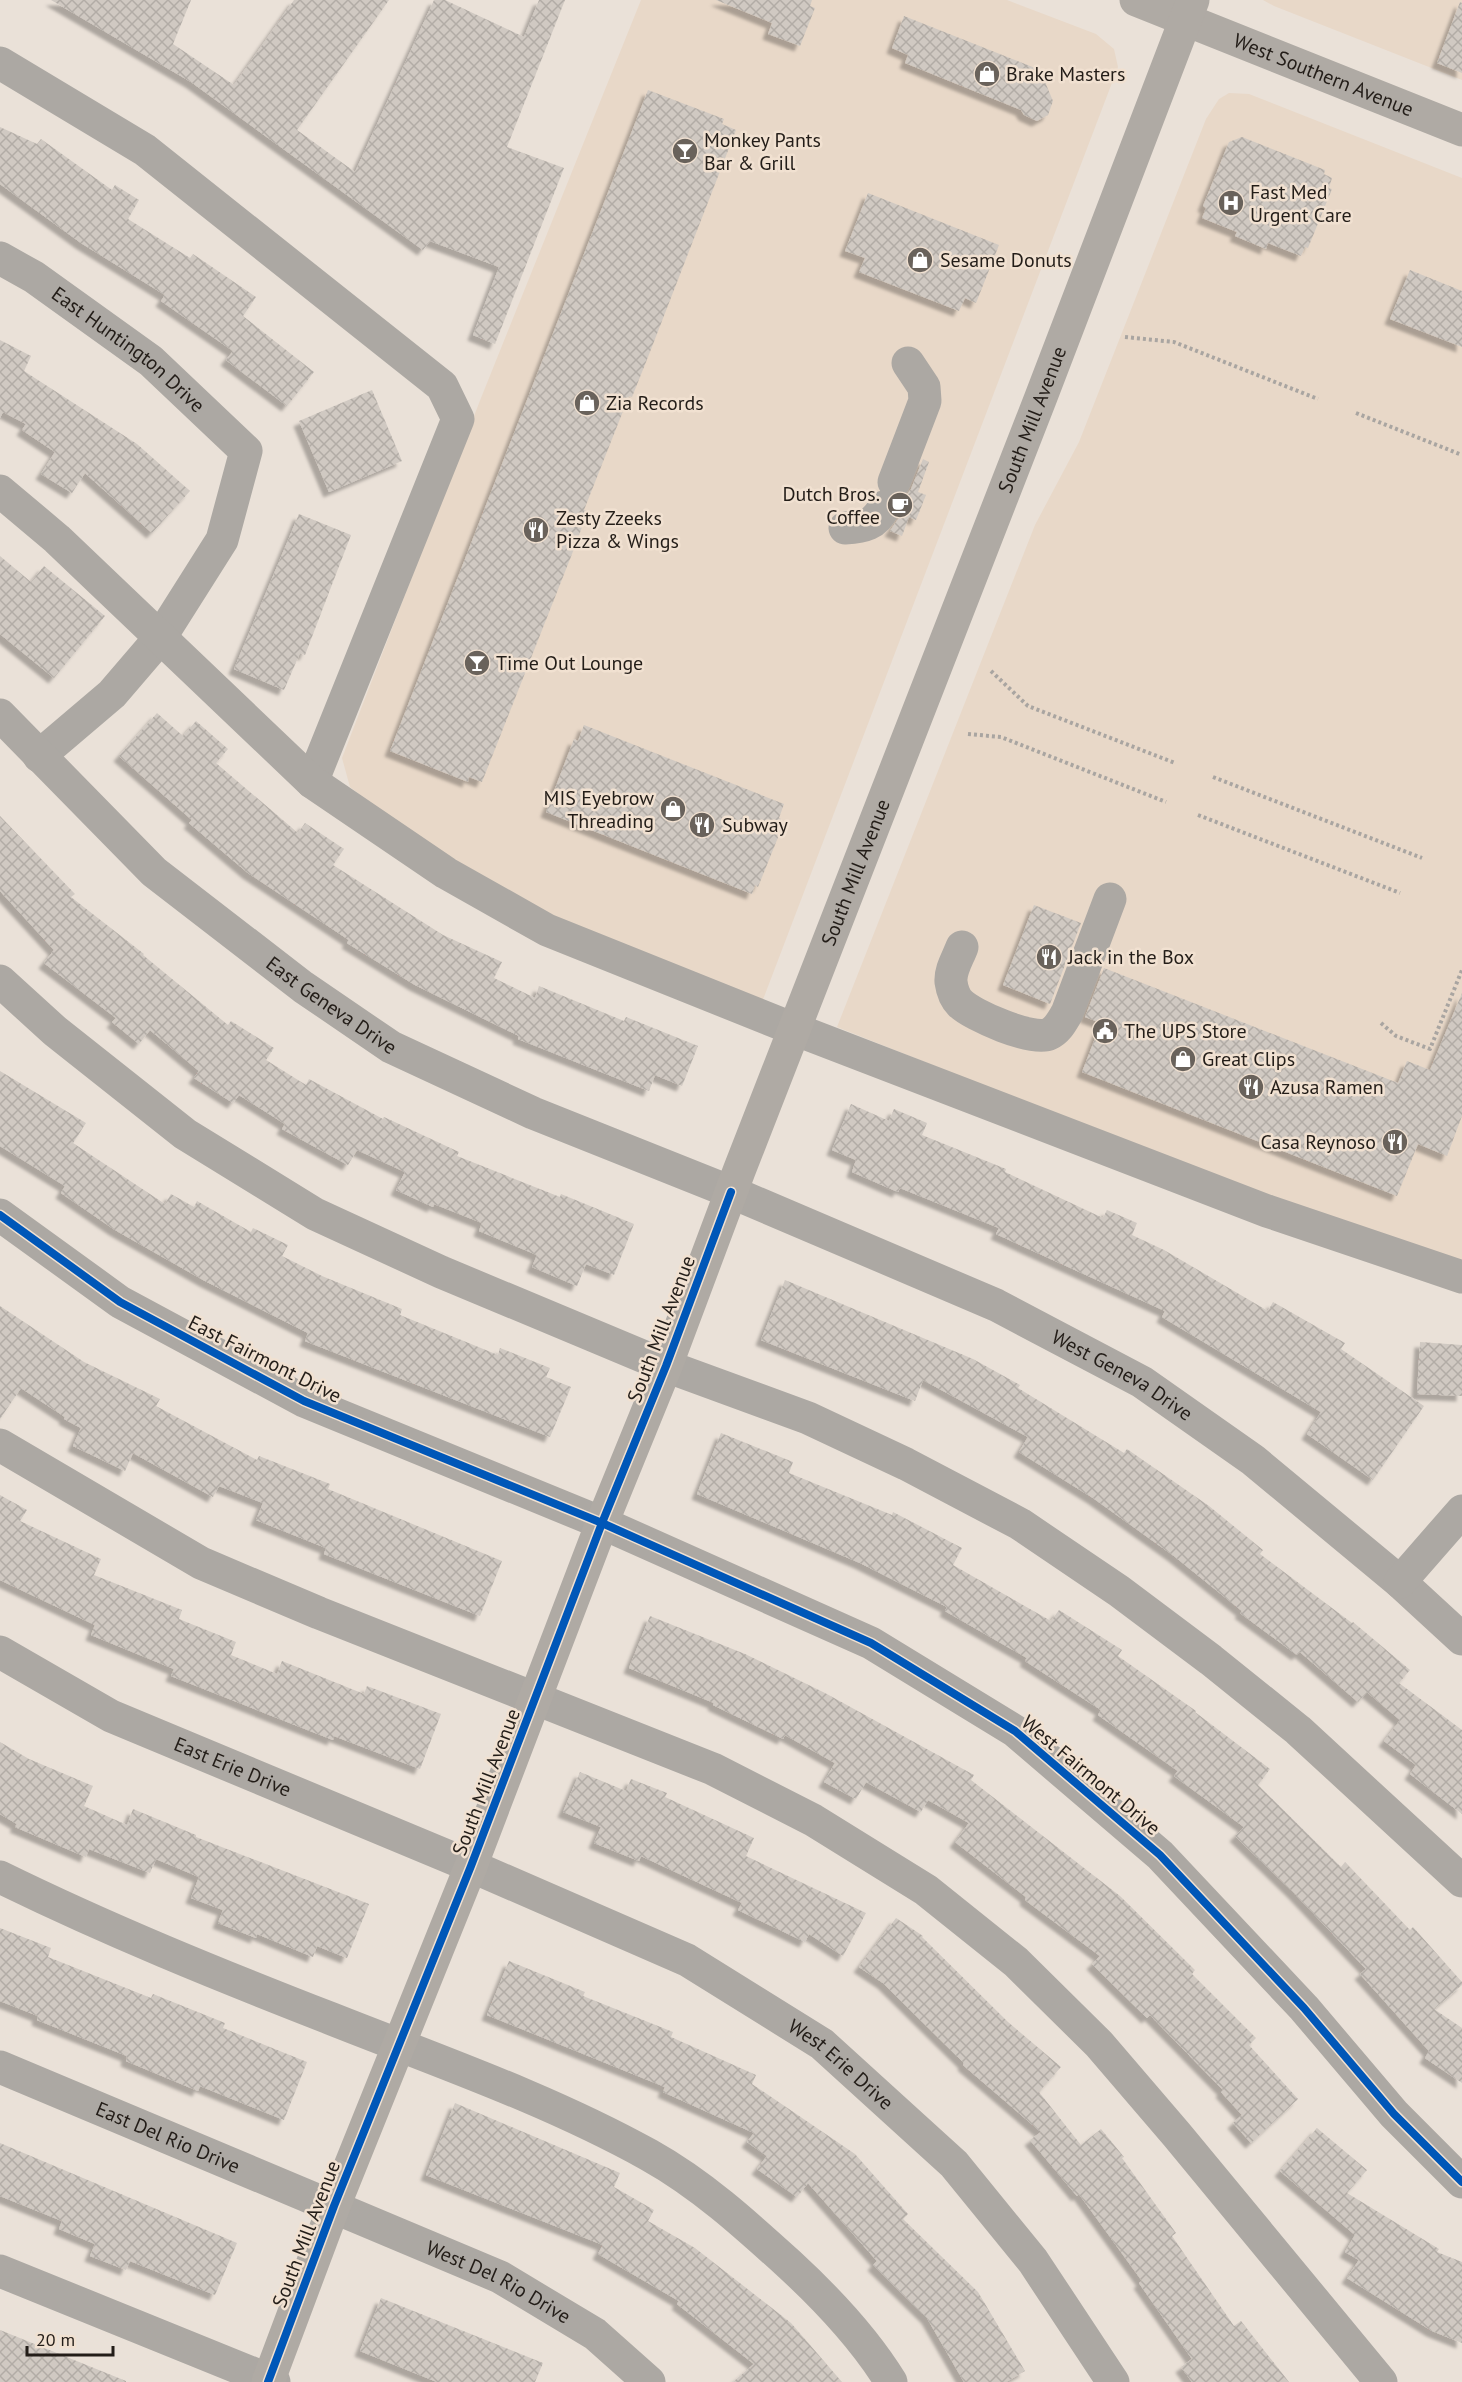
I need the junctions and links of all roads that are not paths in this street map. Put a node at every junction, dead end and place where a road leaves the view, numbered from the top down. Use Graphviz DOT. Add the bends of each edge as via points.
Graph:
graph roads {
  1 [pos="1136,0"];
  2 [pos="1189,10"];
  3 [pos="0,63"];
  4 [pos="1462,130"];
  5 [pos="0,258"];
  6 [pos="908,363"];
  7 [pos="0,491"];
  8 [pos="845,528"];
  9 [pos="160,638"];
  10 [pos="0,715"];
  11 [pos="39,756"];
  12 [pos="312,782"];
  13 [pos="1110,899"];
  14 [pos="962,947"];
  15 [pos="0,981"];
  16 [pos="794,1029"];
  17 [pos="731,1192"];
  18 [pos="0,1215"];
  19 [pos="1462,1277"];
  20 [pos="666,1366"];
  21 [pos="0,1445"];
  22 [pos="1462,1511"];
  23 [pos="602,1523"];
  24 [pos="1400,1582"];
  25 [pos="1462,1639"];
  26 [pos="0,1652"];
  27 [pos="536,1698"];
  28 [pos="471,1866"];
  29 [pos="0,1877"];
  30 [pos="1462,1881"];
  31 [pos="399,2045"];
  32 [pos="0,2067"];
  33 [pos="1462,2182"];
  34 [pos="334,2206"];
  35 [pos="0,2271"];
  36 [pos="270,2381"];
  37 [pos="649,2382"];
  38 [pos="891,2382"];
  39 [pos="1113,2382"];
  40 [pos="1381,2382"];
  1 -- 2 [label="main road, West Southern Avenue"];
  2 -- 4 [label="main road, West Southern Avenue"];
  2 -- 16 [label="main road, South Mill Avenue"];
  3 -- 12 [label="street" via="145,150 442,386 458,419"];
  5 -- 9 [label="street, East Huntington Drive" via="34,277 151,361 246,451 222,540"];
  6 -- 8 [label="street" via="924,387 926,401 889,495 872,524"];
  7 -- 9 [label="street" via="57,539"];
  9 -- 11 [label="street" via="112,694"];
  9 -- 12 [label="street"];
  10 -- 11 [label="street, East Geneva Drive"];
  11 -- 17 [label="street, East Geneva Drive" via="154,872 303,987 391,1047 532,1113"];
  12 -- 16 [label="street" via="446,873 547,930"];
  13 -- 14 [label="street" via="1067,1013 1060,1026 1048,1035 1025,1034 960,1003 951,981"];
  15 -- 20 [label="street" via="55,1031 185,1134 315,1214 441,1272"];
  16 -- 17 [label="main road, South Mill Avenue"];
  16 -- 19 [label="street" via="1267,1211"];
  17 -- 20 [label="main road, South Mill Avenue"];
  17 -- 24 [label="street, West Geneva Drive" via="996,1305 1142,1382 1253,1460"];
  18 -- 23 [label="street, East Fairmont Drive" via="120,1302 304,1401"];
  20 -- 23 [label="main road, South Mill Avenue"];
  20 -- 30 [label="street" via="808,1418 1020,1524 1119,1591 1290,1723"];
  21 -- 27 [label="street" via="201,1563"];
  22 -- 24 [label="street"];
  23 -- 27 [label="main road, South Mill Avenue"];
  23 -- 33 [label="street, West Fairmont Drive" via="871,1642 1015,1731 1160,1855 1304,2008 1394,2114"];
  24 -- 25 [label="street, West Geneva Drive"];
  26 -- 28 [label="street, East Erie Drive" via="111,1716"];
  27 -- 28 [label="main road, South Mill Avenue"];
  27 -- 40 [label="street" via="713,1769 813,1820 926,1890 1016,1962 1099,2044"];
  28 -- 31 [label="main road, South Mill Avenue"];
  28 -- 39 [label="street, West Erie Drive" via="687,1960 822,2044 954,2164 1033,2261"];
  29 -- 31 [label="street" via="75,1914 241,1984"];
  31 -- 34 [label="main road, South Mill Avenue"];
  31 -- 38 [label="street" via="560,2111 650,2156 724,2206 820,2293"];
  32 -- 34 [label="street, East Del Rio Drive"];
  34 -- 36 [label="main road, South Mill Avenue"];
  34 -- 37 [label="street, West Del Rio Drive" via="500,2277 595,2334"];
  35 -- 36 [label="street"];
}
